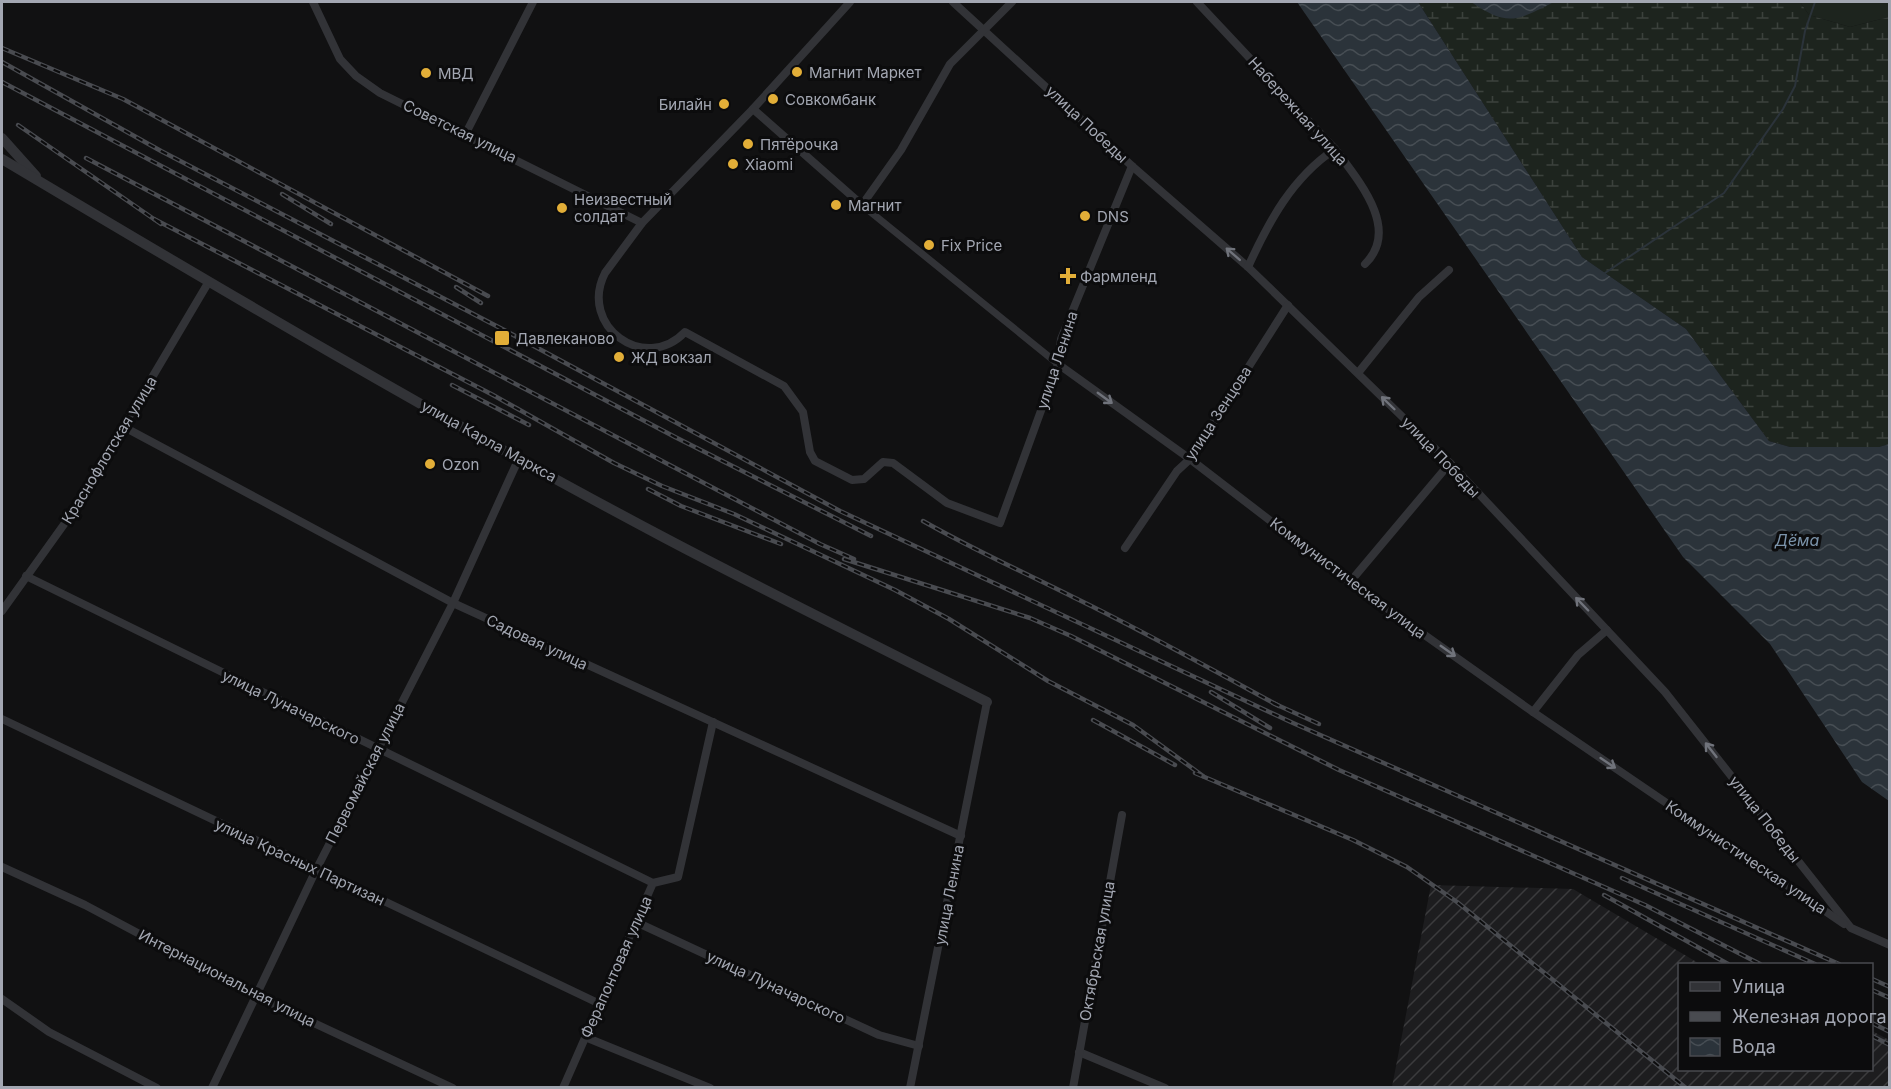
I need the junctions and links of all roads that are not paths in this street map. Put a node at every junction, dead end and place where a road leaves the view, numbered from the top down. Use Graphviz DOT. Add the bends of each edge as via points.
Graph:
graph roads {
  1 [pos="313,2"];
  2 [pos="533,2"];
  3 [pos="850,2"];
  4 [pos="953,2"];
  5 [pos="1012,2"];
  6 [pos="1197,2"];
  7 [pos="985,30"];
  8 [pos="753,109"];
  9 [pos="466,133"];
  10 [pos="2,138"];
  11 [pos="1335,149"];
  12 [pos="2,159"];
  13 [pos="1132,166"];
  14 [pos="44,185"];
  15 [pos="862,205"];
  16 [pos="642,223"];
  17 [pos="1365,264"];
  18 [pos="1248,267"];
  19 [pos="1449,270"];
  20 [pos="208,283"];
  21 [pos="1288,305"];
  22 [pos="1058,364"];
  23 [pos="1358,373"];
  24 [pos="124,428"];
  25 [pos="519,458"];
  26 [pos="1190,459"];
  27 [pos="1450,463"];
  28 [pos="1125,548"];
  29 [pos="26,576"];
  30 [pos="1350,582"];
  31 [pos="453,603"];
  32 [pos="2,611"];
  33 [pos="1607,630"];
  34 [pos="987,702"];
  35 [pos="1533,712"];
  36 [pos="2,719"];
  37 [pos="713,722"];
  38 [pos="376,748"];
  39 [pos="1122,815"];
  40 [pos="960,836"];
  41 [pos="2,867"];
  42 [pos="316,870"];
  43 [pos="1812,880"];
  44 [pos="653,883"];
  45 [pos="1800,893"];
  46 [pos="636,922"];
  47 [pos="1851,928"];
  48 [pos="1890,945"];
  49 [pos="256,996"];
  50 [pos="2,999"];
  51 [pos="600,1004"];
  52 [pos="585,1037"];
  53 [pos="919,1046"];
  54 [pos="1079,1052"];
  55 [pos="157,1088"];
  56 [pos="212,1088"];
  57 [pos="453,1088"];
  58 [pos="562,1088"];
  59 [pos="710,1088"];
  60 [pos="910,1088"];
  61 [pos="1073,1088"];
  62 [pos="1166,1088"];
  1 -- 9 [label="street, Советская улица" via="340,59 356,76 380,93"];
  2 -- 9 [label="street"];
  3 -- 8 [label="street"];
  4 -- 7 [label="street, улица Победы"];
  5 -- 7 [label="street"];
  6 -- 11 [label="street, Набережная улица"];
  7 -- 13 [label="street, улица Победы"];
  7 -- 15 [label="street" via="950,64 901,150"];
  8 -- 15 [label="street"];
  8 -- 16 [label="street"];
  9 -- 16 [label="street, Советская улица"];
  10 -- 14 [label="street"];
  11 -- 17 [label="street, Набережная улица" via="1378,217 1381,238"];
  11 -- 18 [label="street" via="1314,163 1295,184 1268,224"];
  12 -- 14 [label="street, улица Карла Маркса"];
  18 -- 13 [label="street, улица Победы, one-way"];
  13 -- 22 [label="street, улица Ленина" via="1060,339"];
  14 -- 20 [label="street, улица Карла Маркса"];
  15 -- 22 [label="street, Коммунистическая улица"];
  16 -- 22 [label="street, улица Ленина" via="601,279 599,302 603,319 615,337 642,347 675,343 685,332 784,386 802,411 815,461 852,480 864,479 884,462 893,463 947,503 1000,523"];
  18 -- 21 [label="street, улица Победы"];
  19 -- 23 [label="street" via="1419,297"];
  20 -- 24 [label="street, Краснофлотская улица"];
  20 -- 25 [label="street, улица Карла Маркса"];
  21 -- 23 [label="street, улица Победы"];
  21 -- 26 [label="street, улица Зенцова"];
  22 -- 26 [label="street, Коммунистическая улица, one-way"];
  27 -- 23 [label="street, улица Победы, one-way"];
  24 -- 29 [label="street, Краснофлотская улица" via="70,516"];
  24 -- 31 [label="street, Садовая улица"];
  25 -- 31 [label="street, Первомайская улица"];
  25 -- 34 [label="street, улица Карла Маркса" via="665,538"];
  26 -- 28 [label="street, улица Зенцова" via="1177,471"];
  26 -- 30 [label="street, Коммунистическая улица"];
  27 -- 30 [label="street"];
  33 -- 27 [label="street, улица Победы, one-way"];
  29 -- 32 [label="street, Краснофлотская улица"];
  29 -- 38 [label="street, улица Луначарского"];
  30 -- 35 [label="street, Коммунистическая улица, one-way"];
  31 -- 37 [label="street, Садовая улица"];
  31 -- 38 [label="street, Первомайская улица"];
  33 -- 35 [label="street" via="1578,655"];
  43 -- 33 [label="street, улица Победы, one-way" via="1665,692"];
  34 -- 40 [label="street, улица Ленина"];
  35 -- 45 [label="street, Коммунистическая улица, one-way"];
  36 -- 42 [label="street, улица Красных Партизан"];
  37 -- 40 [label="street, Садовая улица"];
  37 -- 44 [label="street, Ферапонтовая улица" via="678,876"];
  38 -- 42 [label="street, Первомайская улица"];
  38 -- 44 [label="street, улица Луначарского"];
  39 -- 54 [label="street, Октябрьская улица"];
  40 -- 53 [label="street, улица Ленина"];
  41 -- 49 [label="street, Интернациональная улица" via="85,905"];
  42 -- 49 [label="street, Первомайская улица"];
  42 -- 51 [label="street, улица Красных Партизан"];
  43 -- 45 [label="street" via="1810,888"];
  43 -- 47 [label="street, улица Победы"];
  44 -- 46 [label="street, Ферапонтовая улица"];
  45 -- 47 [label="street, Коммунистическая улица"];
  46 -- 51 [label="street, Ферапонтовая улица"];
  46 -- 53 [label="street, улица Луначарского" via="879,1035"];
  47 -- 48 [label="street, улица Победы"];
  49 -- 56 [label="street, Первомайская улица"];
  49 -- 57 [label="street, Интернациональная улица"];
  50 -- 55 [label="street" via="49,1032"];
  51 -- 52 [label="street, Ферапонтовая улица"];
  52 -- 58 [label="street, Ферапонтовая улица"];
  52 -- 59 [label="street"];
  53 -- 60 [label="street, улица Ленина"];
  54 -- 61 [label="street, Октябрьская улица"];
  54 -- 62 [label="street"];
}
